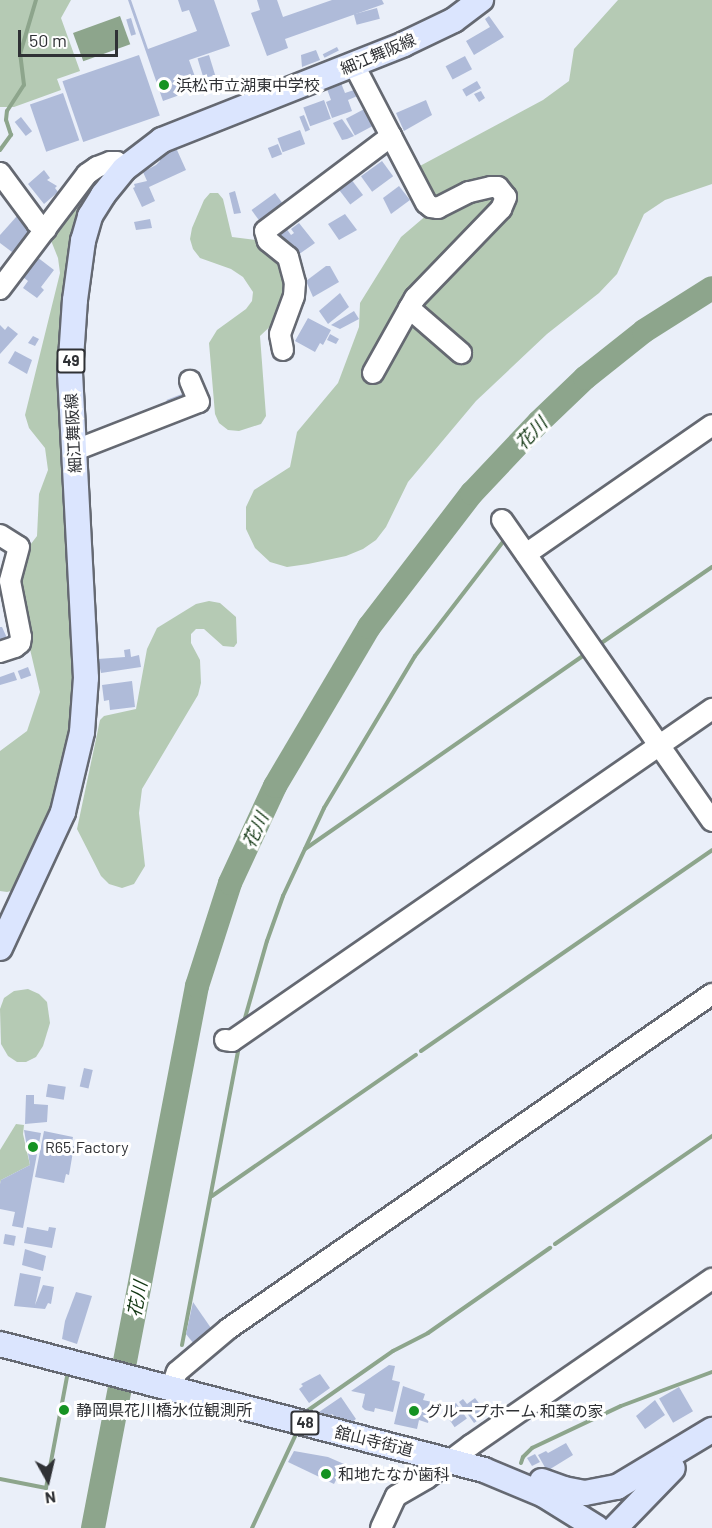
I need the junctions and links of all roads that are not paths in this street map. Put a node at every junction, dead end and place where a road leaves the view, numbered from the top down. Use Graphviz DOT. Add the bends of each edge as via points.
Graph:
graph roads {
  1 [pos="482,0"];
  2 [pos="354,65"];
  3 [pos="391,136"];
  4 [pos="124,169"];
  5 [pos="0,173"];
  6 [pos="46,229"];
  7 [pos="0,289"];
  8 [pos="409,308"];
  9 [pos="283,350"];
  10 [pos="461,353"];
  11 [pos="373,374"];
  12 [pos="190,381"];
  13 [pos="712,425"];
  14 [pos="73,451"];
  15 [pos="502,520"];
  16 [pos="0,535"];
  17 [pos="526,554"];
  18 [pos="0,652"];
  19 [pos="712,709"];
  20 [pos="660,746"];
  21 [pos="712,821"];
  22 [pos="0,948"];
  23 [pos="712,994"];
  24 [pos="225,1040"];
  25 [pos="712,1279"];
  26 [pos="0,1344"];
  27 [pos="165,1387"];
  28 [pos="712,1431"];
  29 [pos="450,1461"];
  30 [pos="381,1528"];
  31 [pos="597,1528"];
  32 [pos="615,1528"];
  1 -- 2 [label="main road, 細江舞阪線 / 49" via="437,28"];
  2 -- 3 [label="street"];
  2 -- 4 [label="main road, 細江舞阪線 / 49" via="162,140"];
  3 -- 8 [label="street" via="426,203 432,207 491,187 498,187 506,197 501,208"];
  3 -- 9 [label="street" via="265,231 268,241 288,257 295,283 280,334"];
  4 -- 6 [label="street" via="117,162 97,167 78,183"];
  4 -- 14 [label="main road, 細江舞阪線 / 49" via="95,205 83,241 71,349"];
  5 -- 6 [label="street" via="37,223"];
  6 -- 7 [label="street"];
  8 -- 10 [label="street"];
  8 -- 11 [label="street"];
  12 -- 14 [label="street" via="199,402"];
  13 -- 17 [label="street"];
  14 -- 22 [label="main road, 細江舞阪線 / 49" via="86,678 82,732 63,812"];
  15 -- 17 [label="street"];
  16 -- 18 [label="street" via="19,547 10,581 21,637 15,647"];
  17 -- 20 [label="street"];
  19 -- 20 [label="street"];
  20 -- 21 [label="street"];
  20 -- 24 [label="street" via="232,1041"];
  23 -- 27 [label="street" via="228,1329 182,1367"];
  25 -- 29 [label="street"];
  26 -- 27 [label="main road, 舘山寺街道 / 48"];
  27 -- 29 [label="main road, 舘山寺街道 / 48"];
  28 -- 29 [label="main road, 48" via="627,1483 596,1492 564,1489 489,1462"];
  28 -- 32 [label="main road, 48"];
  29 -- 30 [label="street" via="396,1496"];
  29 -- 31 [label="main road, 舘山寺街道 / 48" via="532,1489"];
}
